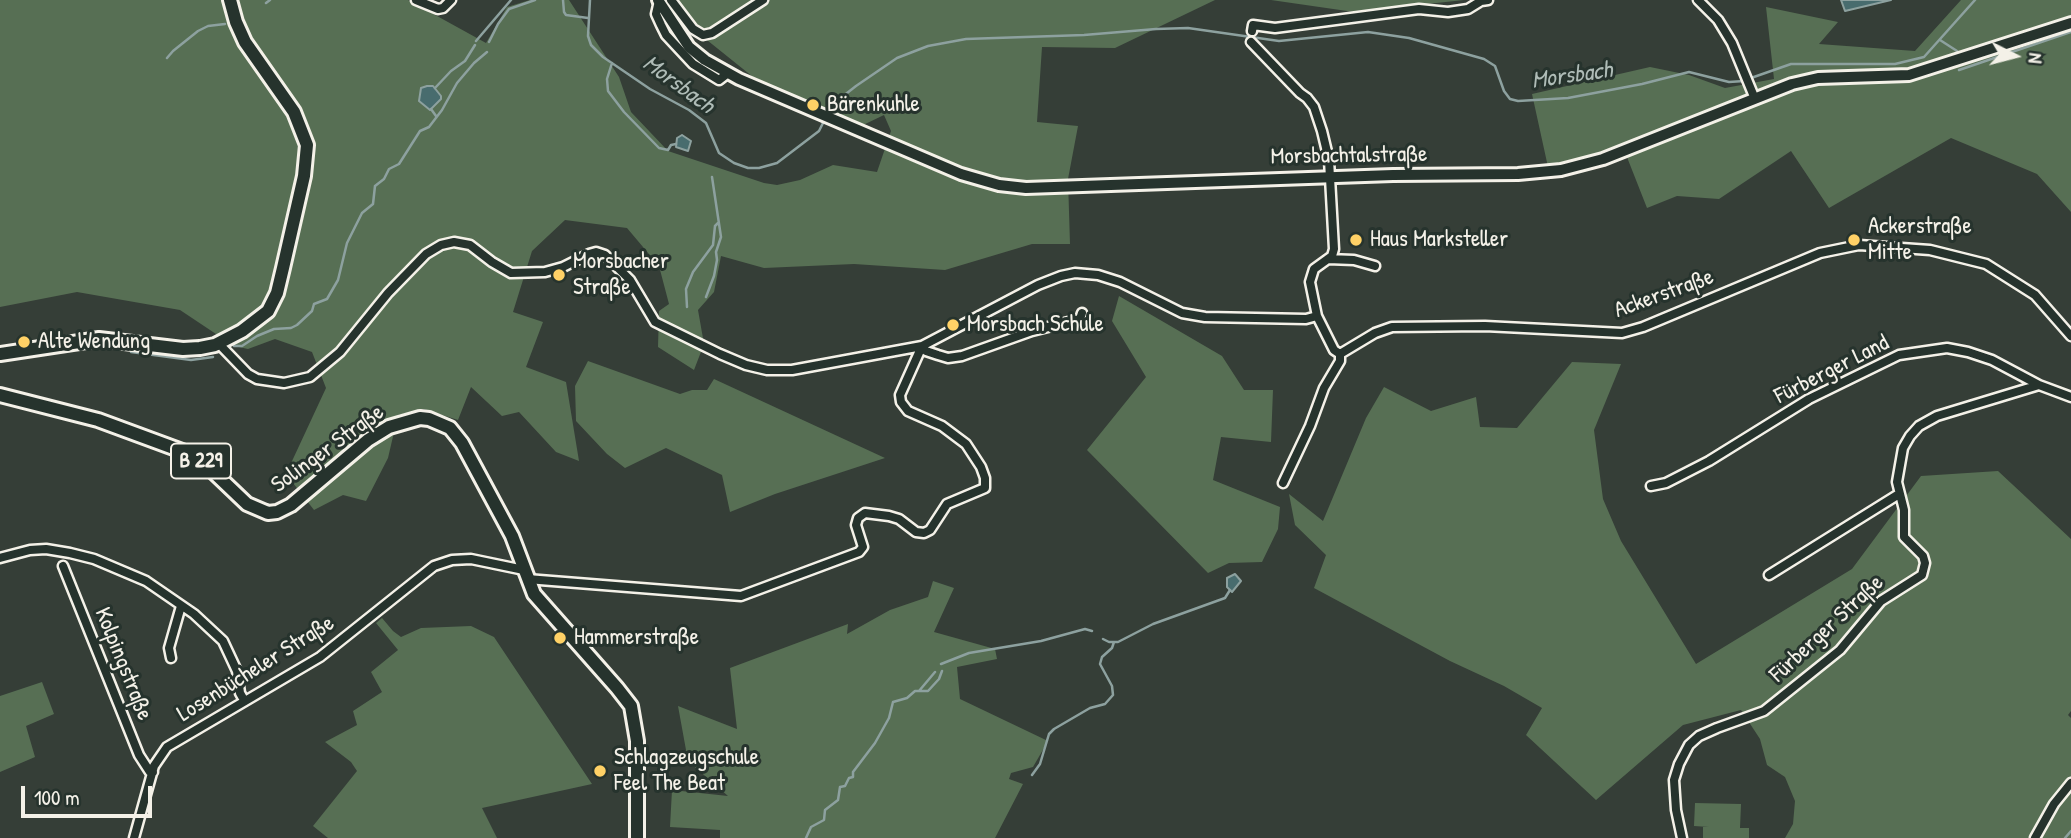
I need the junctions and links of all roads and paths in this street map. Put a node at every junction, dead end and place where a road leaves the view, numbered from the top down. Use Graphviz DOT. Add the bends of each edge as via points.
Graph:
graph roads {
  1 [pos="230,0"];
  2 [pos="416,0"];
  3 [pos="451,0"];
  4 [pos="659,0"];
  5 [pos="671,0"];
  6 [pos="763,0"];
  7 [pos="1488,0"];
  8 [pos="1698,0"];
  9 [pos="2071,23"];
  10 [pos="1252,28"];
  11 [pos="1251,42"];
  12 [pos="1755,99"];
  13 [pos="1329,178"];
  14 [pos="1328,259"];
  15 [pos="1376,266"];
  16 [pos="1082,313"];
  17 [pos="1317,316"];
  18 [pos="2071,336"];
  19 [pos="215,345"];
  20 [pos="922,346"];
  21 [pos="0,354"];
  22 [pos="1340,354"];
  23 [pos="2039,385"];
  24 [pos="0,396"];
  25 [pos="2071,397"];
  26 [pos="1283,483"];
  27 [pos="1650,486"];
  28 [pos="1899,494"];
  29 [pos="0,558"];
  30 [pos="63,566"];
  31 [pos="526,575"];
  32 [pos="1769,575"];
  33 [pos="181,606"];
  34 [pos="171,658"];
  35 [pos="244,701"];
  36 [pos="153,772"];
  37 [pos="2071,783"];
  38 [pos="134,838"];
  39 [pos="637,838"];
  40 [pos="1682,838"];
  41 [pos="2035,838"];
  1 -- 19 [label="main road" via="245,42 294,112 307,153 275,298 257,321"];
  2 -- 3 [label="street" via="438,9"];
  4 -- 13 [label="main road, Morsbachtalstraße" via="689,47 728,73 961,174 1012,187"];
  5 -- 6 [label="street" via="693,29 704,35"];
  7 -- 10 [label="street" via="1448,12 1419,9"];
  8 -- 12 [label="street" via="1732,43"];
  9 -- 12 [label="main road, Morsbachtalstraße" via="1909,75 1818,78"];
  11 -- 13 [label="street" via="1314,107 1326,146"];
  12 -- 13 [label="main road, Morsbachtalstraße" via="1603,159 1562,170"];
  13 -- 14 [label="street" via="1334,249"];
  14 -- 15 [label="street"];
  14 -- 17 [label="street" via="1310,278"];
  16 -- 20 [label="street" via="1080,319 962,356 948,358"];
  17 -- 20 [label="street" via="1182,313 1120,282 1075,273 1038,285"];
  17 -- 22 [label="street" via="1334,351"];
  18 -- 22 [label="street, Ackerstraße" via="2035,295 1986,264 1922,249 1859,245 1820,253 1622,332 1464,325 1392,327"];
  19 -- 20 [label="street" via="257,379 284,383 310,377 340,352 426,254 442,245 463,242 511,272 545,272 596,252 606,255 630,280 655,322 720,355 757,367 792,370"];
  19 -- 21 [label="main road" via="183,349 99,339"];
  20 -- 31 [label="street" via="901,402 908,411 961,440 985,478 985,488 947,504 930,530 916,532 899,519 865,513 856,525 863,547 859,552 741,596"];
  22 -- 26 [label="street"];
  23 -- 25 [label="street"];
  23 -- 27 [label="street, Fürberger Land" via="1968,352 1947,348 1899,355 1809,399 1709,461"];
  23 -- 28 [label="street, Fürberger Straße" via="1937,416 1919,426 1903,448"];
  24 -- 31 [label="main road, Solinger Straße / B 229" via="98,420 182,451 203,462 247,504 268,513 291,505 379,432 403,421 429,419 450,428 462,443 512,536"];
  28 -- 32 [label="street"];
  28 -- 40 [label="street, Fürberger Straße" via="1903,537 1923,556 1922,575 1888,594 1832,657 1764,711 1699,736 1689,745 1674,780"];
  29 -- 33 [label="street" via="46,549 94,559 146,581"];
  30 -- 36 [label="street, Kolpingstraße" via="139,755"];
  31 -- 35 [label="street, Losenbücheler Straße" via="471,559 434,566 320,657"];
  31 -- 39 [label="main road, Solinger Straße / B 229" via="543,607 631,706 637,741"];
  33 -- 34 [label="street" via="169,648"];
  33 -- 35 [label="street" via="223,641"];
  35 -- 36 [label="street, Losenbücheler Straße" via="167,747"];
  36 -- 38 [label="street, Losenbücheler Straße"];
  37 -- 41 [label="street"];
}
